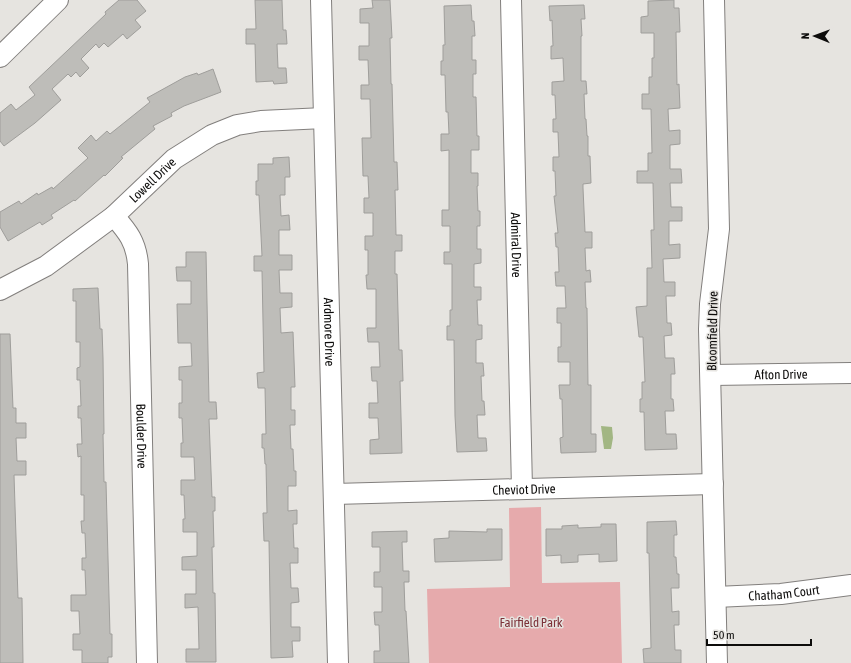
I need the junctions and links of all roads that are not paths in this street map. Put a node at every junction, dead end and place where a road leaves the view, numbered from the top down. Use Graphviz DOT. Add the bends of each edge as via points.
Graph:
graph roads {
  1 [pos="58,0"];
  2 [pos="321,0"];
  3 [pos="511,0"];
  4 [pos="714,0"];
  5 [pos="0,57"];
  6 [pos="324,118"];
  7 [pos="114,216"];
  8 [pos="0,290"];
  9 [pos="851,373"];
  10 [pos="711,374"];
  11 [pos="713,484"];
  12 [pos="522,489"];
  13 [pos="334,494"];
  14 [pos="851,585"];
  15 [pos="716,596"];
  16 [pos="147,663"];
  17 [pos="338,663"];
  18 [pos="717,663"];
  1 -- 5 [label="street"];
  2 -- 6 [label="street, Ardmore Drive"];
  3 -- 12 [label="street, Admiral Drive"];
  4 -- 10 [label="street, Bloomfield Drive" via="719,229 710,304"];
  6 -- 7 [label="street, Lowell Drive" via="261,121 237,125 212,135 174,159"];
  6 -- 13 [label="street, Ardmore Drive"];
  7 -- 8 [label="street, Lowell Drive" via="46,266"];
  7 -- 16 [label="street, Boulder Drive" via="126,230 137,252"];
  9 -- 10 [label="street, Afton Drive"];
  10 -- 11 [label="street, Bloomfield Drive"];
  11 -- 12 [label="street, Cheviot Drive"];
  11 -- 15 [label="street, Bloomfield Drive"];
  12 -- 13 [label="street, Cheviot Drive"];
  13 -- 17 [label="street, Ardmore Drive"];
  14 -- 15 [label="street, Chatham Court" via="781,594"];
  15 -- 18 [label="street, Bloomfield Drive"];
}
